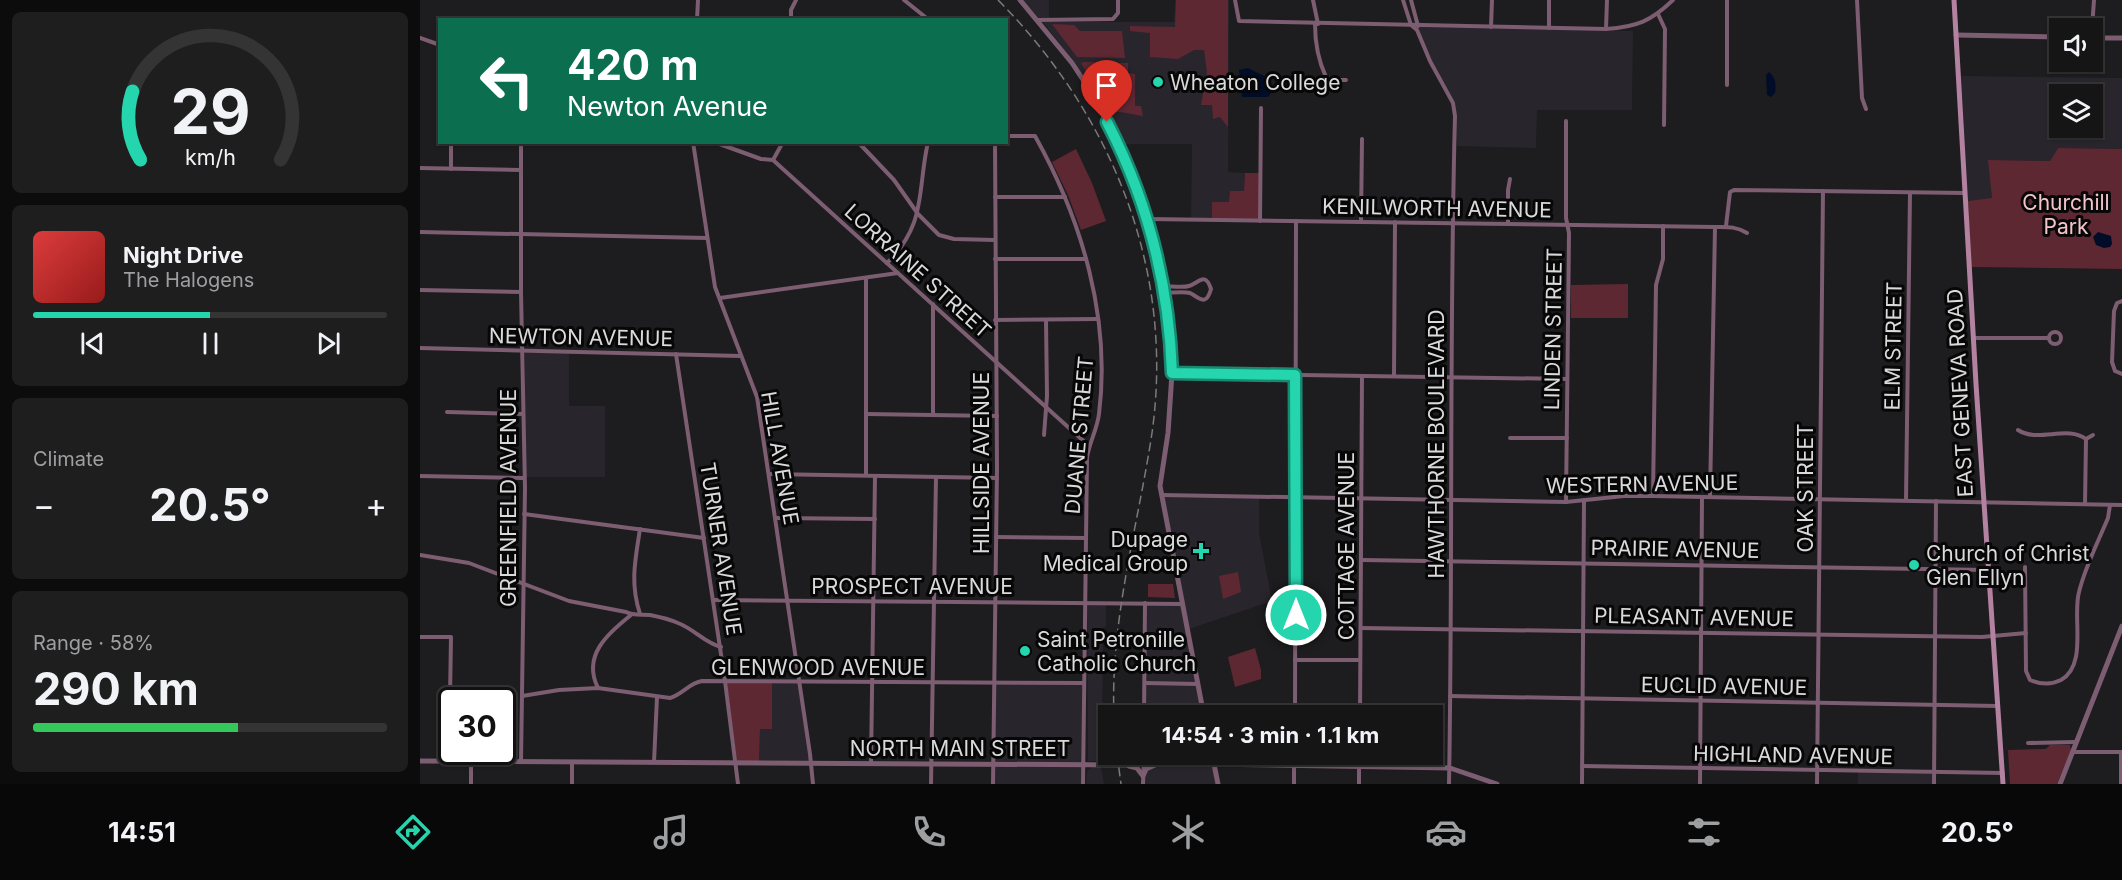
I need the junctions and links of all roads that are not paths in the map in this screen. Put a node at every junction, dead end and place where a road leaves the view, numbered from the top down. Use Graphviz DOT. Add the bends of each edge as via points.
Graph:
graph roads {
  1 [pos="698,0"];
  2 [pos="796,0"];
  3 [pos="904,0"];
  4 [pos="1020,0"];
  5 [pos="1118,0"];
  6 [pos="1235,0"];
  7 [pos="1313,0"];
  8 [pos="1403,0"];
  9 [pos="1411,0"];
  10 [pos="1492,0"];
  11 [pos="1549,0"];
  12 [pos="1606,0"];
  13 [pos="1673,0"];
  14 [pos="1727,0"];
  15 [pos="1857,0"];
  16 [pos="1954,0"];
  17 [pos="2094,0"];
  18 [pos="1658,14"];
  19 [pos="697,18"];
  20 [pos="791,18"];
  21 [pos="926,18"];
  22 [pos="2093,18"];
  23 [pos="1038,20"];
  24 [pos="1318,24"];
  25 [pos="1411,25"];
  26 [pos="1419,26"];
  27 [pos="1491,27"];
  28 [pos="1549,28"];
  29 [pos="1606,29"];
  30 [pos="1956,35"];
  31 [pos="2049,37"];
  32 [pos="420,38"];
  33 [pos="2103,38"];
  34 [pos="2122,38"];
  35 [pos="438,44"];
  36 [pos="1346,80"];
  37 [pos="1727,85"];
  38 [pos="1261,108"];
  39 [pos="1866,110"];
  40 [pos="1566,121"];
  41 [pos="1664,125"];
  42 [pos="1008,136"];
  43 [pos="1362,140"];
  44 [pos="451,144"];
  45 [pos="521,144"];
  46 [pos="693,144"];
  47 [pos="720,144"];
  48 [pos="782,144"];
  49 [pos="860,144"];
  50 [pos="927,144"];
  51 [pos="995,144"];
  52 [pos="773,160"];
  53 [pos="420,168"];
  54 [pos="451,169"];
  55 [pos="521,170"];
  56 [pos="1510,179"];
  57 [pos="1823,191"];
  58 [pos="1910,193"];
  59 [pos="1965,193"];
  60 [pos="995,197"];
  61 [pos="1065,197"];
  62 [pos="918,214"];
  63 [pos="1148,219"];
  64 [pos="1260,221"];
  65 [pos="1296,221"];
  66 [pos="1361,222"];
  67 [pos="1395,222"];
  68 [pos="1452,223"];
  69 [pos="1508,224"];
  70 [pos="1567,225"];
  71 [pos="1663,226"];
  72 [pos="1726,226"];
  73 [pos="1714,227"];
  74 [pos="420,232"];
  75 [pos="1747,233"];
  76 [pos="521,234"];
  77 [pos="708,238"];
  78 [pos="995,240"];
  79 [pos="1086,258"];
  80 [pos="995,259"];
  81 [pos="887,263"];
  82 [pos="898,273"];
  83 [pos="866,278"];
  84 [pos="420,290"];
  85 [pos="1164,290"];
  86 [pos="520,292"];
  87 [pos="720,298"];
  88 [pos="2122,301"];
  89 [pos="933,304"];
  90 [pos="1098,319"];
  91 [pos="995,320"];
  92 [pos="1046,320"];
  93 [pos="1974,338"];
  94 [pos="2049,338"];
  95 [pos="420,348"];
  96 [pos="523,351"];
  97 [pos="676,354"];
  98 [pos="741,356"];
  99 [pos="997,362"];
  100 [pos="1172,373"];
  101 [pos="2122,374"];
  102 [pos="1295,375"];
  103 [pos="1362,376"];
  104 [pos="1394,376"];
  105 [pos="1450,377"];
  106 [pos="1568,379"];
  107 [pos="1045,406"];
  108 [pos="447,412"];
  109 [pos="523,414"];
  110 [pos="866,414"];
  111 [pos="933,415"];
  112 [pos="997,416"];
  113 [pos="2018,430"];
  114 [pos="1044,435"];
  115 [pos="2093,435"];
  116 [pos="1510,438"];
  117 [pos="1567,438"];
  118 [pos="2086,439"];
  119 [pos="1089,446"];
  120 [pos="770,474"];
  121 [pos="420,476"];
  122 [pos="866,476"];
  123 [pos="875,476"];
  124 [pos="936,477"];
  125 [pos="523,478"];
  126 [pos="997,478"];
  127 [pos="1162,495"];
  128 [pos="1653,496"];
  129 [pos="1296,497"];
  130 [pos="1702,497"];
  131 [pos="1710,497"];
  132 [pos="1361,498"];
  133 [pos="1451,499"];
  134 [pos="1819,499"];
  135 [pos="1584,500"];
  136 [pos="1906,500"];
  137 [pos="1936,501"];
  138 [pos="1566,502"];
  139 [pos="1983,502"];
  140 [pos="2085,504"];
  141 [pos="2110,505"];
  142 [pos="2122,505"];
  143 [pos="524,514"];
  144 [pos="776,518"];
  145 [pos="875,519"];
  146 [pos="640,529"];
  147 [pos="996,537"];
  148 [pos="704,538"];
  149 [pos="1086,538"];
  150 [pos="420,555"];
  151 [pos="1362,560"];
  152 [pos="1452,560"];
  153 [pos="1584,562"];
  154 [pos="1702,564"];
  155 [pos="1819,567"];
  156 [pos="2025,567"];
  157 [pos="1935,569"];
  158 [pos="1989,570"];
  159 [pos="524,584"];
  160 [pos="713,600"];
  161 [pos="788,600"];
  162 [pos="874,601"];
  163 [pos="934,601"];
  164 [pos="995,601"];
  165 [pos="1085,602"];
  166 [pos="1145,603"];
  167 [pos="1182,604"];
  168 [pos="640,614"];
  169 [pos="631,615"];
  170 [pos="2122,626"];
  171 [pos="1361,628"];
  172 [pos="1451,628"];
  173 [pos="1583,631"];
  174 [pos="1701,633"];
  175 [pos="2026,633"];
  176 [pos="2120,634"];
  177 [pos="1818,635"];
  178 [pos="1935,636"];
  179 [pos="420,637"];
  180 [pos="1993,637"];
  181 [pos="721,646"];
  182 [pos="1295,660"];
  183 [pos="1360,660"];
  184 [pos="726,681"];
  185 [pos="800,682"];
  186 [pos="872,682"];
  187 [pos="994,682"];
  188 [pos="933,683"];
  189 [pos="1084,683"];
  190 [pos="1144,683"];
  191 [pos="1198,684"];
  192 [pos="450,687"];
  193 [pos="598,688"];
  194 [pos="522,696"];
  195 [pos="1450,696"];
  196 [pos="657,697"];
  197 [pos="1583,698"];
  198 [pos="1701,700"];
  199 [pos="1818,703"];
  200 [pos="1934,704"];
  201 [pos="1144,705"];
  202 [pos="1202,705"];
  203 [pos="1295,705"];
  204 [pos="1360,705"];
  205 [pos="1998,705"];
  206 [pos="2076,742"];
  207 [pos="2028,743"];
  208 [pos="2073,752"];
  209 [pos="2121,752"];
  210 [pos="420,761"];
  211 [pos="438,761"];
  212 [pos="516,762"];
  213 [pos="521,762"];
  214 [pos="572,762"];
  215 [pos="654,763"];
  216 [pos="736,763"];
  217 [pos="811,764"];
  218 [pos="871,764"];
  219 [pos="993,764"];
  220 [pos="471,765"];
  221 [pos="932,765"];
  222 [pos="1083,765"];
  223 [pos="1098,765"];
  224 [pos="1128,765"];
  225 [pos="1143,765"];
  226 [pos="1155,765"];
  227 [pos="1214,766"];
  228 [pos="1294,766"];
  229 [pos="1582,766"];
  230 [pos="1359,767"];
  231 [pos="1450,768"];
  232 [pos="1700,768"];
  233 [pos="1817,770"];
  234 [pos="1934,772"];
  235 [pos="2003,773"];
  236 [pos="1143,776"];
  237 [pos="471,784"];
  238 [pos="572,784"];
  239 [pos="738,784"];
  240 [pos="813,784"];
  241 [pos="931,784"];
  242 [pos="993,784"];
  243 [pos="1083,784"];
  244 [pos="1143,784"];
  245 [pos="1218,784"];
  246 [pos="1294,784"];
  247 [pos="1359,784"];
  248 [pos="1449,784"];
  249 [pos="1497,784"];
  250 [pos="1582,784"];
  251 [pos="1700,784"];
  252 [pos="1817,784"];
  253 [pos="1934,784"];
  254 [pos="2003,784"];
  255 [pos="2060,784"];
  256 [pos="2121,784"];
  1 -- 19 [label="street"];
  2 -- 20 [label="street"];
  3 -- 21 [label="street"];
  4 -- 23 [label="street"];
  5 -- 23 [label="street" via="1116,17 1111,20"];
  6 -- 24 [label="street" via="1239,21"];
  7 -- 24 [label="street"];
  8 -- 25 [label="street"];
  9 -- 26 [label="street"];
  10 -- 27 [label="street"];
  11 -- 28 [label="street"];
  12 -- 29 [label="street"];
  13 -- 18 [label="street"];
  14 -- 37 [label="street"];
  15 -- 39 [label="street"];
  16 -- 30 [label="main road, EAST GENEVA ROAD"];
  17 -- 22 [label="street"];
  18 -- 29 [label="street" via="1633,26"];
  18 -- 41 [label="street" via="1665,29"];
  23 -- 63 [label="street" via="1097,101"];
  24 -- 25 [label="street"];
  24 -- 36 [label="street" via="1316,45 1326,76"];
  25 -- 26 [label="street"];
  25 -- 68 [label="street, HAWTHORNE BOULEVARD" via="1453,103"];
  26 -- 27 [label="street"];
  27 -- 28 [label="street"];
  28 -- 29 [label="street"];
  30 -- 31 [label="street"];
  30 -- 59 [label="main road, EAST GENEVA ROAD"];
  32 -- 35 [label="street"];
  33 -- 34 [label="street"];
  38 -- 64 [label="street"];
  40 -- 70 [label="street, LINDEN STREET"];
  42 -- 61 [label="street, DUANE STREET" via="1035,136"];
  43 -- 66 [label="street"];
  44 -- 54 [label="street"];
  45 -- 55 [label="street, GREENFIELD AVENUE"];
  46 -- 77 [label="street, HILL AVENUE"];
  47 -- 52 [label="street, LORRAINE STREET"];
  48 -- 52 [label="street"];
  49 -- 62 [label="street" via="894,180"];
  50 -- 62 [label="street"];
  51 -- 60 [label="street, HILLSIDE AVENUE"];
  52 -- 81 [label="street, LORRAINE STREET"];
  53 -- 54 [label="street"];
  54 -- 55 [label="street"];
  55 -- 76 [label="street, GREENFIELD AVENUE"];
  56 -- 69 [label="street"];
  57 -- 58 [label="street"];
  57 -- 72 [label="street" via="1734,190 1730,192"];
  57 -- 134 [label="street, OAK STREET"];
  58 -- 59 [label="street"];
  58 -- 136 [label="street, ELM STREET"];
  59 -- 93 [label="main road, EAST GENEVA ROAD"];
  60 -- 61 [label="street"];
  60 -- 78 [label="street, HILLSIDE AVENUE"];
  61 -- 79 [label="street, DUANE STREET"];
  62 -- 78 [label="street" via="944,237"];
  62 -- 81 [label="street" via="905,242"];
  63 -- 64 [label="street, KENILWORTH AVENUE"];
  63 -- 85 [label="street"];
  64 -- 65 [label="street, KENILWORTH AVENUE"];
  65 -- 66 [label="street, KENILWORTH AVENUE"];
  65 -- 102 [label="street"];
  66 -- 67 [label="street, KENILWORTH AVENUE"];
  67 -- 68 [label="street, KENILWORTH AVENUE"];
  67 -- 104 [label="street"];
  68 -- 69 [label="street, KENILWORTH AVENUE"];
  68 -- 105 [label="street, HAWTHORNE BOULEVARD"];
  69 -- 70 [label="street, KENILWORTH AVENUE"];
  70 -- 71 [label="street, KENILWORTH AVENUE"];
  70 -- 106 [label="street, LINDEN STREET"];
  71 -- 73 [label="street, KENILWORTH AVENUE"];
  71 -- 128 [label="street" via="1663,259 1656,285"];
  72 -- 73 [label="street, KENILWORTH AVENUE"];
  72 -- 75 [label="street"];
  73 -- 131 [label="street"];
  74 -- 76 [label="street"];
  76 -- 77 [label="street"];
  76 -- 86 [label="street, GREENFIELD AVENUE"];
  77 -- 87 [label="street, HILL AVENUE"];
  78 -- 80 [label="street, HILLSIDE AVENUE"];
  79 -- 80 [label="street"];
  79 -- 90 [label="street, DUANE STREET"];
  80 -- 91 [label="street, HILLSIDE AVENUE"];
  81 -- 82 [label="street, LORRAINE STREET"];
  82 -- 83 [label="street"];
  82 -- 89 [label="street, LORRAINE STREET"];
  83 -- 87 [label="street"];
  83 -- 110 [label="street"];
  84 -- 86 [label="street"];
  85 -- 85 [label="street" via="1204,300 1211,289 1207,281 1198,279 1190,286"];
  85 -- 100 [label="street"];
  86 -- 96 [label="street, GREENFIELD AVENUE"];
  87 -- 98 [label="street, HILL AVENUE"];
  88 -- 101 [label="street" via="2114,311 2112,363 2115,371"];
  89 -- 99 [label="street, LORRAINE STREET"];
  89 -- 111 [label="street"];
  90 -- 92 [label="street"];
  90 -- 119 [label="street, DUANE STREET" via="1102,356 1100,412"];
  91 -- 92 [label="street"];
  91 -- 99 [label="street, HILLSIDE AVENUE"];
  92 -- 107 [label="street"];
  93 -- 94 [label="street"];
  93 -- 139 [label="main road, EAST GENEVA ROAD"];
  95 -- 96 [label="street, NEWTON AVENUE"];
  96 -- 97 [label="street, NEWTON AVENUE"];
  96 -- 109 [label="street, GREENFIELD AVENUE"];
  97 -- 98 [label="street, NEWTON AVENUE"];
  97 -- 148 [label="street, TURNER AVENUE"];
  98 -- 120 [label="street, HILL AVENUE" via="757,397"];
  99 -- 107 [label="street, LORRAINE STREET"];
  99 -- 112 [label="street, HILLSIDE AVENUE"];
  100 -- 102 [label="street"];
  100 -- 127 [label="street"];
  102 -- 103 [label="street"];
  102 -- 129 [label="street"];
  103 -- 104 [label="street"];
  103 -- 132 [label="street, COTTAGE AVENUE"];
  104 -- 105 [label="street"];
  105 -- 106 [label="street"];
  105 -- 133 [label="street, HAWTHORNE BOULEVARD"];
  106 -- 117 [label="street, LINDEN STREET"];
  107 -- 114 [label="street"];
  107 -- 119 [label="street, LORRAINE STREET"];
  108 -- 109 [label="street"];
  109 -- 125 [label="street, GREENFIELD AVENUE"];
  110 -- 111 [label="street"];
  110 -- 122 [label="street"];
  111 -- 112 [label="street"];
  112 -- 126 [label="street, HILLSIDE AVENUE"];
  113 -- 118 [label="street"];
  115 -- 118 [label="street"];
  116 -- 117 [label="street"];
  117 -- 138 [label="street, LINDEN STREET"];
  118 -- 140 [label="street"];
  119 -- 149 [label="street, DUANE STREET"];
  120 -- 122 [label="street"];
  120 -- 144 [label="street, HILL AVENUE"];
  121 -- 125 [label="street"];
  122 -- 123 [label="street"];
  123 -- 124 [label="street"];
  123 -- 145 [label="street"];
  124 -- 126 [label="street"];
  124 -- 163 [label="street"];
  125 -- 143 [label="street, GREENFIELD AVENUE"];
  126 -- 147 [label="street, HILLSIDE AVENUE"];
  127 -- 129 [label="street, WESTERN AVENUE"];
  127 -- 167 [label="street"];
  128 -- 130 [label="street, WESTERN AVENUE"];
  128 -- 135 [label="street, WESTERN AVENUE"];
  129 -- 132 [label="street, WESTERN AVENUE"];
  129 -- 182 [label="street"];
  130 -- 131 [label="street, WESTERN AVENUE"];
  130 -- 154 [label="street"];
  131 -- 134 [label="street, WESTERN AVENUE"];
  132 -- 133 [label="street, WESTERN AVENUE"];
  132 -- 151 [label="street, COTTAGE AVENUE"];
  133 -- 138 [label="street, WESTERN AVENUE"];
  133 -- 152 [label="street, HAWTHORNE BOULEVARD"];
  134 -- 136 [label="street, WESTERN AVENUE"];
  134 -- 155 [label="street, OAK STREET"];
  135 -- 138 [label="street, WESTERN AVENUE"];
  135 -- 153 [label="street"];
  136 -- 137 [label="street, WESTERN AVENUE"];
  137 -- 139 [label="street, WESTERN AVENUE"];
  137 -- 157 [label="street"];
  139 -- 140 [label="street, WESTERN AVENUE"];
  139 -- 158 [label="main road, EAST GENEVA ROAD"];
  140 -- 141 [label="street, WESTERN AVENUE"];
  141 -- 142 [label="street, WESTERN AVENUE"];
  141 -- 175 [label="street" via="2078,595 2077,657 2068,675 2052,683 2030,680 2026,671"];
  143 -- 146 [label="street"];
  143 -- 159 [label="street, GREENFIELD AVENUE"];
  144 -- 145 [label="street"];
  144 -- 161 [label="street, HILL AVENUE"];
  145 -- 162 [label="street"];
  146 -- 148 [label="street"];
  146 -- 168 [label="street" via="633,577"];
  147 -- 149 [label="street"];
  147 -- 164 [label="street, HILLSIDE AVENUE"];
  148 -- 160 [label="street, TURNER AVENUE"];
  149 -- 165 [label="street, DUANE STREET"];
  150 -- 159 [label="street" via="469,563"];
  151 -- 152 [label="street, PRAIRIE AVENUE"];
  151 -- 171 [label="street, COTTAGE AVENUE"];
  152 -- 153 [label="street, PRAIRIE AVENUE"];
  152 -- 172 [label="street, HAWTHORNE BOULEVARD"];
  153 -- 154 [label="street, PRAIRIE AVENUE"];
  153 -- 173 [label="street"];
  154 -- 155 [label="street, PRAIRIE AVENUE"];
  154 -- 174 [label="street"];
  155 -- 157 [label="street, PRAIRIE AVENUE"];
  155 -- 177 [label="street, OAK STREET"];
  156 -- 175 [label="street"];
  157 -- 158 [label="street, PRAIRIE AVENUE"];
  157 -- 178 [label="street"];
  158 -- 180 [label="main road, EAST GENEVA ROAD"];
  159 -- 169 [label="street" via="570,601"];
  159 -- 194 [label="street, GREENFIELD AVENUE"];
  160 -- 161 [label="street, PROSPECT AVENUE"];
  160 -- 181 [label="street, TURNER AVENUE"];
  161 -- 162 [label="street, PROSPECT AVENUE"];
  161 -- 185 [label="street, HILL AVENUE"];
  162 -- 163 [label="street, PROSPECT AVENUE"];
  162 -- 186 [label="street"];
  163 -- 164 [label="street, PROSPECT AVENUE"];
  163 -- 188 [label="street"];
  164 -- 165 [label="street, PROSPECT AVENUE"];
  164 -- 187 [label="street, HILLSIDE AVENUE"];
  165 -- 166 [label="street, PROSPECT AVENUE"];
  165 -- 189 [label="street, DUANE STREET"];
  166 -- 167 [label="street, PROSPECT AVENUE"];
  166 -- 190 [label="street"];
  167 -- 191 [label="street"];
  168 -- 169 [label="street"];
  168 -- 181 [label="street" via="681,624"];
  169 -- 193 [label="street" via="610,633 593,659 592,674"];
  170 -- 176 [label="street"];
  171 -- 172 [label="street, PLEASANT AVENUE"];
  171 -- 183 [label="street, COTTAGE AVENUE"];
  172 -- 173 [label="street, PLEASANT AVENUE"];
  172 -- 195 [label="street, HAWTHORNE BOULEVARD"];
  173 -- 174 [label="street, PLEASANT AVENUE"];
  173 -- 197 [label="street"];
  174 -- 177 [label="street, PLEASANT AVENUE"];
  174 -- 198 [label="street"];
  175 -- 180 [label="street, PLEASANT AVENUE"];
  176 -- 206 [label="street"];
  177 -- 178 [label="street, PLEASANT AVENUE"];
  177 -- 199 [label="street, OAK STREET"];
  178 -- 180 [label="street, PLEASANT AVENUE"];
  178 -- 200 [label="street"];
  179 -- 192 [label="street" via="451,637"];
  180 -- 205 [label="main road, EAST GENEVA ROAD"];
  181 -- 184 [label="street, TURNER AVENUE"];
  182 -- 183 [label="street"];
  182 -- 203 [label="street"];
  183 -- 204 [label="street, COTTAGE AVENUE"];
  184 -- 185 [label="street, GLENWOOD AVENUE"];
  184 -- 196 [label="street, GLENWOOD AVENUE" via="696,682 677,696"];
  184 -- 216 [label="street, TURNER AVENUE"];
  185 -- 186 [label="street, GLENWOOD AVENUE"];
  185 -- 217 [label="street, HILL AVENUE"];
  186 -- 188 [label="street, GLENWOOD AVENUE"];
  186 -- 218 [label="street"];
  187 -- 188 [label="street, GLENWOOD AVENUE"];
  187 -- 189 [label="street, GLENWOOD AVENUE"];
  187 -- 219 [label="street, HILLSIDE AVENUE"];
  188 -- 221 [label="street"];
  189 -- 222 [label="street, DUANE STREET"];
  190 -- 191 [label="street"];
  190 -- 201 [label="street"];
  191 -- 202 [label="street"];
  193 -- 194 [label="street, GLENWOOD AVENUE"];
  193 -- 196 [label="street, GLENWOOD AVENUE"];
  194 -- 213 [label="street, GREENFIELD AVENUE"];
  195 -- 197 [label="street, EUCLID AVENUE"];
  195 -- 231 [label="street, HAWTHORNE BOULEVARD"];
  196 -- 215 [label="street"];
  197 -- 198 [label="street, EUCLID AVENUE"];
  197 -- 229 [label="street"];
  198 -- 199 [label="street, EUCLID AVENUE"];
  198 -- 232 [label="street"];
  199 -- 200 [label="street, EUCLID AVENUE"];
  199 -- 233 [label="street, OAK STREET"];
  200 -- 205 [label="street, EUCLID AVENUE"];
  200 -- 234 [label="street"];
  205 -- 235 [label="main road, EAST GENEVA ROAD"];
  206 -- 207 [label="street"];
  206 -- 208 [label="street"];
  208 -- 209 [label="street"];
  208 -- 255 [label="street"];
  209 -- 256 [label="street"];
  210 -- 211 [label="street, NORTH MAIN STREET"];
  212 -- 213 [label="street, NORTH MAIN STREET"];
  213 -- 214 [label="street, NORTH MAIN STREET"];
  214 -- 215 [label="street, NORTH MAIN STREET"];
  214 -- 238 [label="street"];
  215 -- 216 [label="street, NORTH MAIN STREET"];
  216 -- 217 [label="street, NORTH MAIN STREET"];
  216 -- 239 [label="street, TURNER AVENUE"];
  217 -- 218 [label="street, NORTH MAIN STREET"];
  217 -- 240 [label="street, HILL AVENUE"];
  218 -- 221 [label="street, NORTH MAIN STREET"];
  219 -- 221 [label="street, NORTH MAIN STREET"];
  219 -- 222 [label="street, NORTH MAIN STREET"];
  219 -- 242 [label="street, HILLSIDE AVENUE"];
  220 -- 237 [label="street"];
  221 -- 241 [label="street"];
  222 -- 223 [label="street, NORTH MAIN STREET"];
  222 -- 243 [label="street, DUANE STREET"];
  224 -- 236 [label="street"];
  225 -- 236 [label="street"];
  226 -- 227 [label="street, NORTH MAIN STREET"];
  226 -- 236 [label="street" via="1146,769"];
  227 -- 228 [label="street, NORTH MAIN STREET"];
  227 -- 245 [label="street"];
  228 -- 230 [label="street, NORTH MAIN STREET"];
  228 -- 246 [label="street"];
  229 -- 232 [label="street, HIGHLAND AVENUE"];
  229 -- 250 [label="street"];
  230 -- 231 [label="street, NORTH MAIN STREET"];
  230 -- 247 [label="street"];
  231 -- 248 [label="street, HAWTHORNE BOULEVARD"];
  231 -- 249 [label="street, NORTH MAIN STREET"];
  232 -- 233 [label="street, HIGHLAND AVENUE"];
  232 -- 251 [label="street"];
  233 -- 234 [label="street, HIGHLAND AVENUE"];
  233 -- 252 [label="street, OAK STREET"];
  234 -- 235 [label="street, HIGHLAND AVENUE"];
  234 -- 253 [label="street"];
  235 -- 254 [label="main road, EAST GENEVA ROAD"];
  236 -- 244 [label="street"];
}
